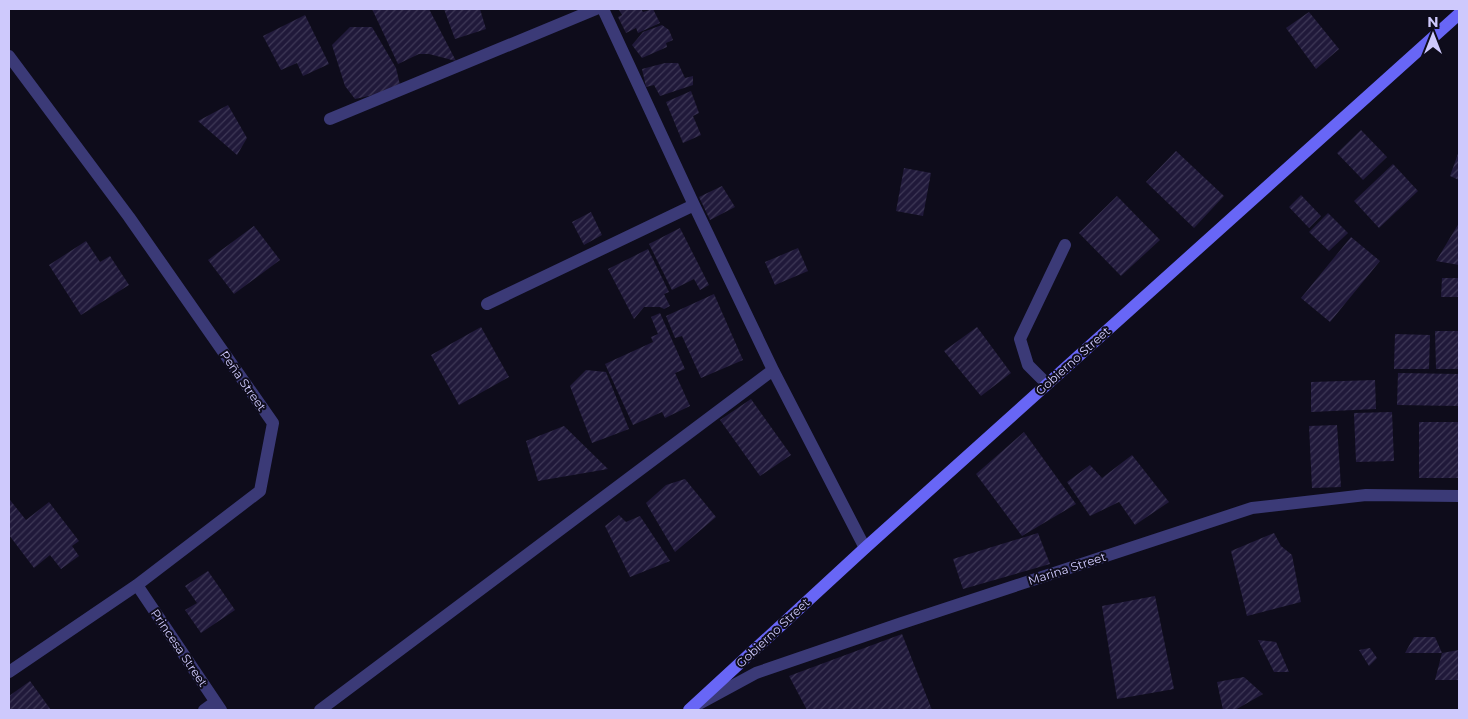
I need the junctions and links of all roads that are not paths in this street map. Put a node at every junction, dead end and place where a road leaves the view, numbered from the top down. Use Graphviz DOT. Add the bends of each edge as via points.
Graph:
graph roads {
  1 [pos="596,9"];
  2 [pos="603,9"];
  3 [pos="1459,14"];
  4 [pos="9,56"];
  5 [pos="330,119"];
  6 [pos="694,205"];
  7 [pos="1066,245"];
  8 [pos="487,304"];
  9 [pos="773,370"];
  10 [pos="1047,384"];
  11 [pos="1459,496"];
  12 [pos="865,548"];
  13 [pos="137,585"];
  14 [pos="9,672"];
  15 [pos="218,706"];
  16 [pos="204,710"];
  17 [pos="320,710"];
  18 [pos="690,710"];
  1 -- 5 [label="street"];
  2 -- 6 [label="street"];
  3 -- 10 [label="street, Gobierno Street"];
  4 -- 13 [label="street, Peña Street" via="129,217 273,423 260,491"];
  6 -- 8 [label="street"];
  6 -- 9 [label="street"];
  7 -- 10 [label="street" via="1020,339 1028,365"];
  9 -- 12 [label="street"];
  9 -- 17 [label="street"];
  10 -- 12 [label="street, Gobierno Street"];
  11 -- 18 [label="street, Marina Street" via="1366,495 1252,508 756,673"];
  12 -- 18 [label="street, Gobierno Street"];
  13 -- 14 [label="street, Peña Street"];
  13 -- 15 [label="street, Princesa Street"];
  15 -- 16 [label="street"];
}
